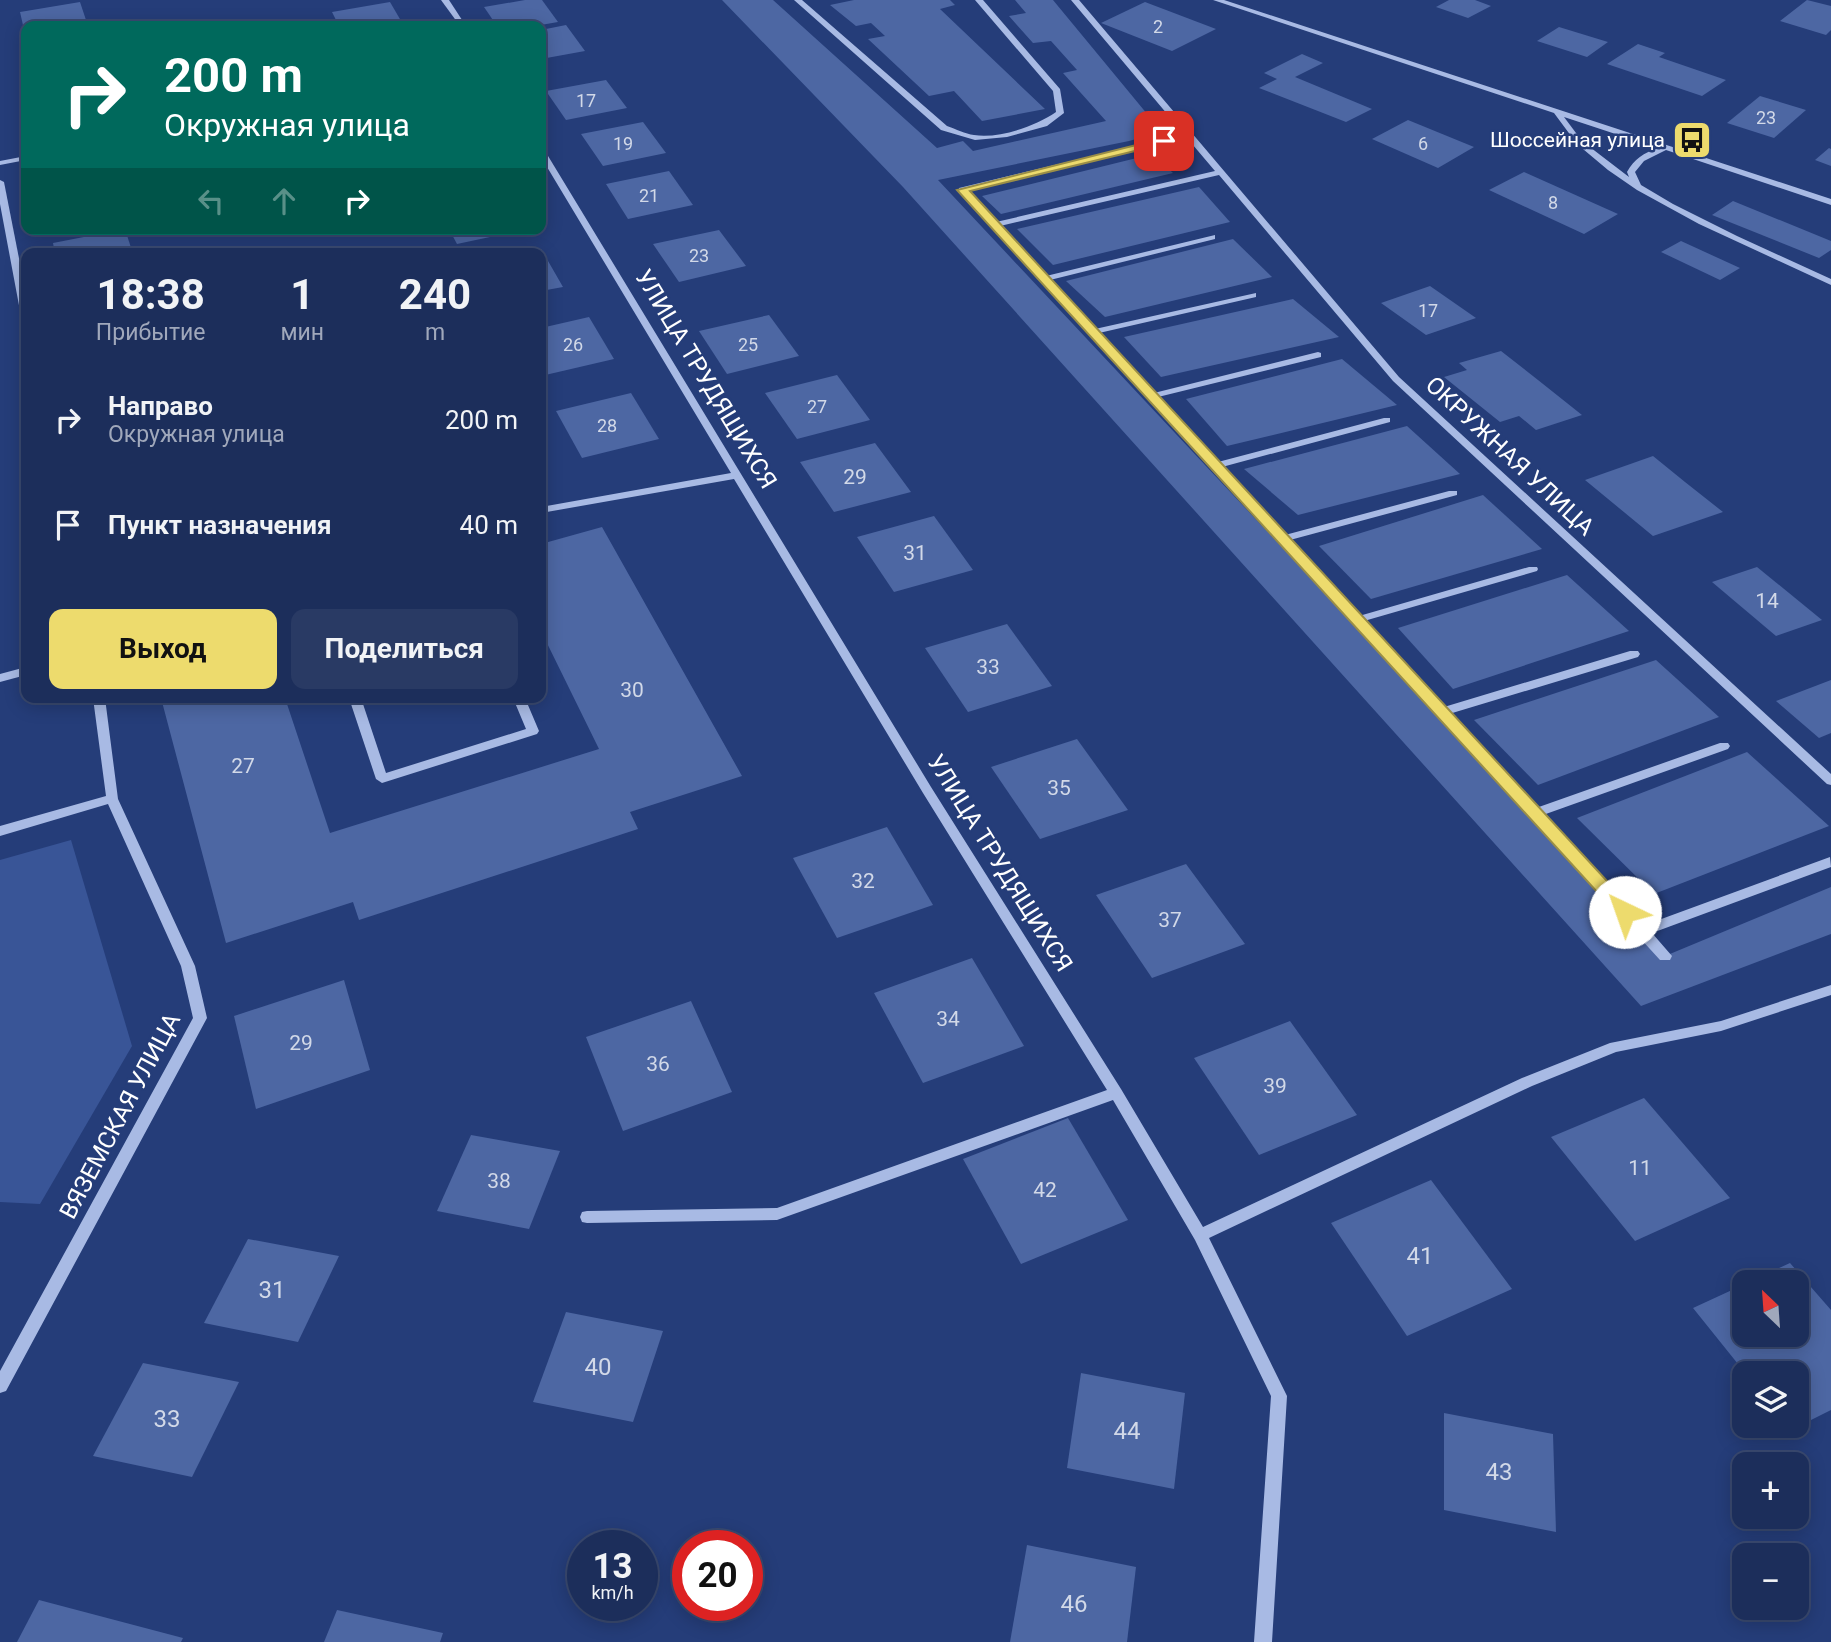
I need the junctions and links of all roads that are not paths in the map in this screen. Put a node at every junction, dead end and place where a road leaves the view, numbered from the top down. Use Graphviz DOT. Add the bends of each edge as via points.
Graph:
graph roads {
  1 [pos="445,0"];
  2 [pos="798,0"];
  3 [pos="979,0"];
  4 [pos="1075,0"];
  5 [pos="1217,0"];
  6 [pos="460,21"];
  7 [pos="1557,112"];
  8 [pos="1189,135"];
  9 [pos="1665,148"];
  10 [pos="21,159"];
  11 [pos="546,159"];
  12 [pos="0,163"];
  13 [pos="1220,172"];
  14 [pos="0,182"];
  15 [pos="1637,186"];
  16 [pos="1831,202"];
  17 [pos="994,225"];
  18 [pos="1212,237"];
  19 [pos="1044,279"];
  20 [pos="1831,282"];
  21 [pos="21,290"];
  22 [pos="1253,295"];
  23 [pos="1093,332"];
  24 [pos="1318,355"];
  25 [pos="1152,396"];
  26 [pos="1387,420"];
  27 [pos="1216,466"];
  28 [pos="738,475"];
  29 [pos="1453,493"];
  30 [pos="546,509"];
  31 [pos="1283,539"];
  32 [pos="1534,569"];
  33 [pos="1357,621"];
  34 [pos="1634,654"];
  35 [pos="21,672"];
  36 [pos="0,678"];
  37 [pos="100,703"];
  38 [pos="357,703"];
  39 [pos="521,703"];
  40 [pos="1441,712"];
  41 [pos="1724,746"];
  42 [pos="1831,781"];
  43 [pos="112,799"];
  44 [pos="1534,813"];
  45 [pos="0,831"];
  46 [pos="1830,862"];
  47 [pos="1643,931"];
  48 [pos="1665,956"];
  49 [pos="1831,990"];
  50 [pos="1116,1093"];
  51 [pos="587,1217"];
  52 [pos="1200,1235"];
  53 [pos="0,1386"];
  54 [pos="1263,1642"];
  1 -- 6 [label="street"];
  2 -- 3 [label="street" via="944,128 975,138 1044,124 1060,113 1057,91"];
  4 -- 8 [label="street, ОКРУЖНАЯ УЛИЦА"];
  5 -- 7 [label="street"];
  7 -- 9 [label="street"];
  7 -- 15 [label="street" via="1581,145"];
  8 -- 13 [label="street, ОКРУЖНАЯ УЛИЦА"];
  8 -- 17 [label="street" via="962,190"];
  9 -- 15 [label="street" via="1648,153 1635,164 1631,172"];
  9 -- 16 [label="street"];
  10 -- 12 [label="street"];
  11 -- 28 [label="street, УЛИЦА ТРУДЯЩИХСЯ"];
  13 -- 17 [label="street"];
  13 -- 42 [label="street, ОКРУЖНАЯ УЛИЦА" via="1396,379"];
  14 -- 21 [label="street"];
  15 -- 20 [label="street"];
  17 -- 19 [label="street"];
  18 -- 19 [label="street"];
  19 -- 23 [label="street"];
  22 -- 23 [label="street"];
  23 -- 25 [label="street"];
  24 -- 25 [label="street"];
  25 -- 27 [label="street"];
  26 -- 27 [label="street"];
  27 -- 31 [label="street"];
  28 -- 30 [label="street"];
  28 -- 50 [label="street, УЛИЦА ТРУДЯЩИХСЯ"];
  29 -- 31 [label="street"];
  31 -- 33 [label="street"];
  32 -- 33 [label="lane"];
  33 -- 40 [label="street"];
  34 -- 40 [label="street"];
  35 -- 36 [label="street"];
  37 -- 43 [label="street, ВЯЗЕМСКАЯ УЛИЦА"];
  38 -- 39 [label="street" via="383,779 533,731"];
  40 -- 44 [label="street"];
  41 -- 44 [label="street"];
  43 -- 45 [label="street"];
  43 -- 53 [label="street, ВЯЗЕМСКАЯ УЛИЦА" via="188,966 201,1018"];
  44 -- 47 [label="street"];
  46 -- 47 [label="street"];
  47 -- 48 [label="street"];
  49 -- 52 [label="street" via="1721,1026 1615,1046 1527,1082"];
  50 -- 51 [label="lane" via="777,1214"];
  50 -- 52 [label="street, УЛИЦА ТРУДЯЩИХСЯ"];
  52 -- 54 [label="street, УЛИЦА ТРУДЯЩИХСЯ" via="1279,1396"];
}
